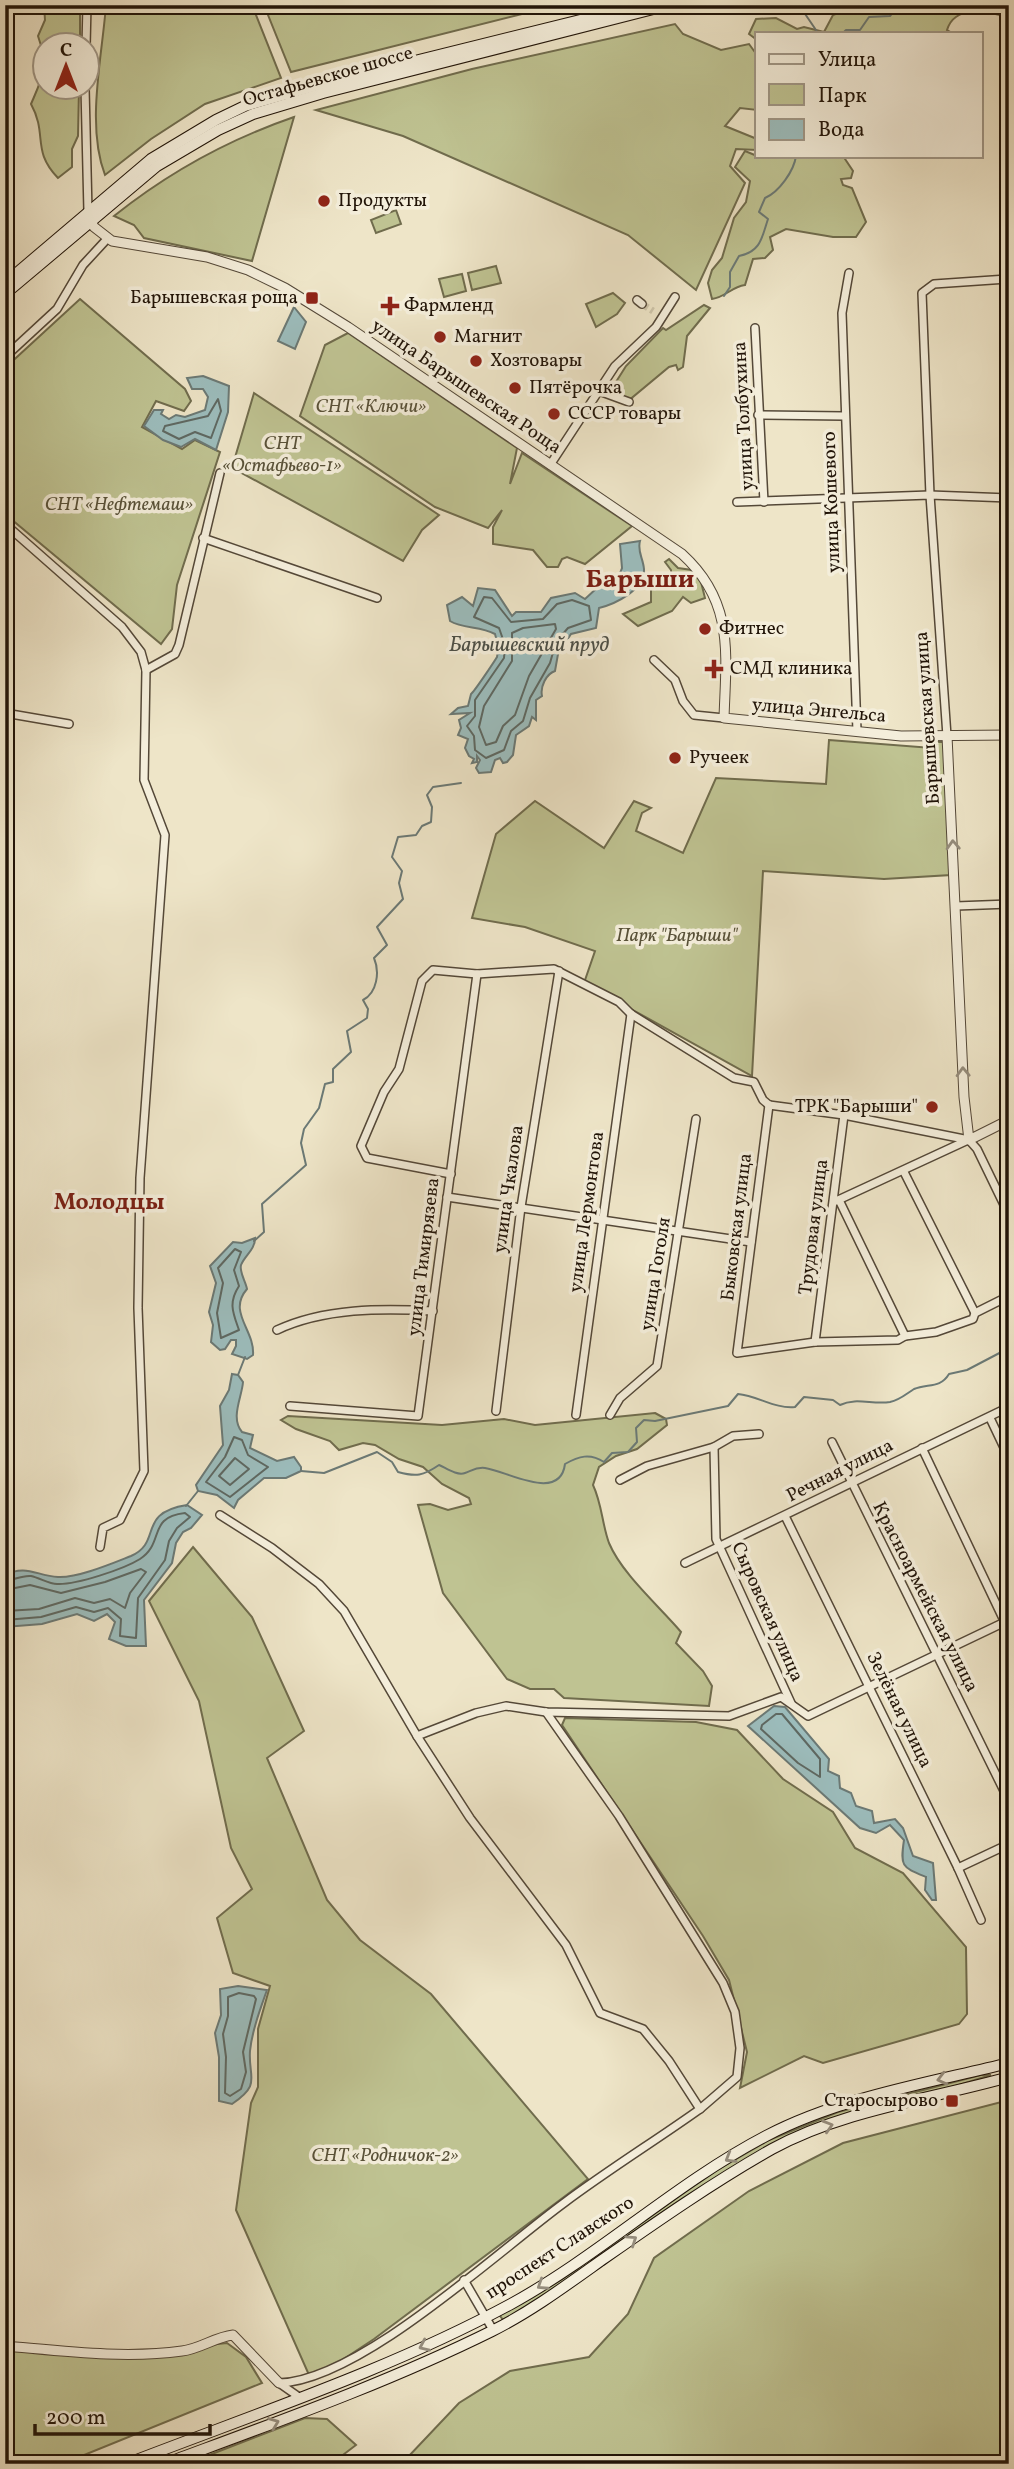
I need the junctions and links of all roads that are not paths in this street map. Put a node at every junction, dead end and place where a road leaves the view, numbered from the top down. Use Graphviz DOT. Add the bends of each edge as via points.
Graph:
graph roads {
  1 [pos="87,5"];
  2 [pos="640,5"];
  3 [pos="669,5"];
  4 [pos="86,32"];
  5 [pos="85,102"];
  6 [pos="85,188"];
  7 [pos="103,199"];
  8 [pos="89,217"];
  9 [pos="107,239"];
  10 [pos="849,272"];
  11 [pos="1008,279"];
  12 [pos="5,283"];
  13 [pos="5,295"];
  14 [pos="674,297"];
  15 [pos="653,311"];
  16 [pos="662,317"];
  17 [pos="755,328"];
  18 [pos="1009,348"];
  19 [pos="5,357"];
  20 [pos="599,391"];
  21 [pos="629,402"];
  22 [pos="758,415"];
  23 [pos="844,416"];
  24 [pos="550,465"];
  25 [pos="220,473"];
  26 [pos="930,495"];
  27 [pos="1009,498"];
  28 [pos="847,500"];
  29 [pos="737,502"];
  30 [pos="765,502"];
  31 [pos="5,524"];
  32 [pos="203,538"];
  33 [pos="377,598"];
  34 [pos="654,660"];
  35 [pos="146,670"];
  36 [pos="5,713"];
  37 [pos="724,718"];
  38 [pos="69,724"];
  39 [pos="857,731"];
  40 [pos="1009,735"];
  41 [pos="947,736"];
  42 [pos="1009,904"];
  43 [pos="956,906"];
  44 [pos="559,971"];
  45 [pos="477,974"];
  46 [pos="631,1014"];
  47 [pos="769,1105"];
  48 [pos="844,1115"];
  49 [pos="696,1119"];
  50 [pos="1009,1120"];
  51 [pos="969,1140"];
  52 [pos="904,1172"];
  53 [pos="450,1174"];
  54 [pos="447,1197"];
  55 [pos="836,1201"];
  56 [pos="521,1207"];
  57 [pos="1009,1215"];
  58 [pos="601,1218"];
  59 [pos="678,1233"];
  60 [pos="751,1242"];
  61 [pos="1009,1296"];
  62 [pos="433,1311"];
  63 [pos="975,1313"];
  64 [pos="277,1329"];
  65 [pos="905,1336"];
  66 [pos="815,1342"];
  67 [pos="290,1406"];
  68 [pos="1009,1407"];
  69 [pos="496,1411"];
  70 [pos="576,1415"];
  71 [pos="610,1415"];
  72 [pos="990,1418"];
  73 [pos="759,1434"];
  74 [pos="832,1442"];
  75 [pos="714,1447"];
  76 [pos="922,1448"];
  77 [pos="1009,1458"];
  78 [pos="620,1480"];
  79 [pos="850,1481"];
  80 [pos="220,1515"];
  81 [pos="785,1516"];
  82 [pos="720,1544"];
  83 [pos="100,1547"];
  84 [pos="685,1563"];
  85 [pos="1007,1621"];
  86 [pos="1009,1631"];
  87 [pos="937,1655"];
  88 [pos="870,1686"];
  89 [pos="792,1705"];
  90 [pos="546,1712"];
  91 [pos="417,1736"];
  92 [pos="1009,1801"];
  93 [pos="1009,1844"];
  94 [pos="958,1868"];
  95 [pos="981,1920"];
  96 [pos="1009,2063"];
  97 [pos="1009,2077"];
  98 [pos="700,2109"];
  99 [pos="464,2280"];
  100 [pos="486,2317"];
  101 [pos="493,2330"];
  102 [pos="5,2346"];
  103 [pos="279,2383"];
  104 [pos="299,2398"];
  105 [pos="126,2464"];
  106 [pos="164,2464"];
  1 -- 4 [label="street"];
  2 -- 7 [label="main road, Остафьевское шоссе" via="245,106 151,159"];
  3 -- 8 [label="main road, Остафьевское шоссе" via="253,114 157,166"];
  5 -- 6 [label="street"];
  6 -- 7 [label="street" via="90,196"];
  6 -- 8 [label="street"];
  7 -- 8 [label="main road, Остафьевское шоссе"];
  8 -- 9 [label="street"];
  8 -- 12 [label="main road, Остафьевское шоссе"];
  8 -- 13 [label="main road, Остафьевское шоссе"];
  9 -- 19 [label="street" via="83,265 57,309"];
  9 -- 24 [label="street, улица Барышевская Роща" via="207,257 267,279 348,327"];
  10 -- 23 [label="street, улица Кошевого" via="842,313"];
  11 -- 18 [label="street"];
  11 -- 26 [label="street, Барышевская улица" via="934,284 922,293"];
  14 -- 16 [label="street"];
  15 -- 16 [label="street"];
  16 -- 20 [label="street" via="615,366"];
  17 -- 22 [label="street, улица Толбухина"];
  20 -- 21 [label="street"];
  20 -- 24 [label="street"];
  22 -- 23 [label="street"];
  22 -- 30 [label="street, улица Толбухина"];
  23 -- 28 [label="street, улица Кошевого"];
  24 -- 37 [label="street, улица Барышевская Роща" via="682,554 698,572 727,635"];
  25 -- 32 [label="street"];
  26 -- 27 [label="street"];
  26 -- 28 [label="street"];
  26 -- 41 [label="street, Барышевская улица"];
  28 -- 30 [label="street"];
  28 -- 39 [label="street, улица Кошевого"];
  29 -- 30 [label="street"];
  31 -- 35 [label="street" via="122,627 141,652"];
  32 -- 33 [label="street"];
  32 -- 35 [label="street" via="175,654"];
  34 -- 37 [label="street, улица Энгельса" via="675,680 694,715"];
  35 -- 83 [label="street" via="144,780 165,835 165,853 140,1178 138,1308 144,1471 120,1520 103,1528"];
  36 -- 38 [label="street"];
  37 -- 39 [label="street, улица Энгельса"];
  39 -- 41 [label="street, улица Энгельса"];
  40 -- 41 [label="street, улица Энгельса"];
  43 -- 41 [label="street, Барышевская улица, one-way"];
  42 -- 43 [label="street"];
  51 -- 43 [label="street, Барышевская улица, one-way"];
  44 -- 45 [label="street"];
  44 -- 46 [label="street" via="619,1002"];
  44 -- 56 [label="street, улица Чкалова"];
  45 -- 53 [label="street, улица Тимирязева"];
  45 -- 53 [label="street" via="433,970 422,981 399,1069 361,1146 368,1158"];
  46 -- 47 [label="street" via="734,1078 754,1082"];
  46 -- 58 [label="street, улица Лермонтова"];
  47 -- 48 [label="street"];
  47 -- 60 [label="street, Быковская улица"];
  48 -- 51 [label="street"];
  48 -- 55 [label="street, Трудовая улица"];
  49 -- 59 [label="street, улица Гоголя"];
  50 -- 51 [label="street"];
  51 -- 52 [label="street"];
  51 -- 57 [label="street"];
  52 -- 55 [label="street"];
  52 -- 63 [label="street"];
  53 -- 54 [label="street, улица Тимирязева"];
  54 -- 56 [label="street"];
  54 -- 62 [label="street, улица Тимирязева"];
  55 -- 65 [label="street"];
  55 -- 66 [label="street, Трудовая улица"];
  56 -- 58 [label="street"];
  56 -- 69 [label="street, улица Чкалова"];
  58 -- 59 [label="street"];
  58 -- 70 [label="street, улица Лермонтова"];
  59 -- 60 [label="street"];
  59 -- 71 [label="street, улица Гоголя" via="657,1366 620,1398"];
  60 -- 66 [label="street, Быковская улица" via="737,1353"];
  61 -- 63 [label="street"];
  62 -- 64 [label="street" via="384,1308 297,1320"];
  62 -- 67 [label="street, улица Тимирязева" via="418,1416"];
  63 -- 65 [label="street" via="973,1319 936,1332"];
  65 -- 66 [label="street" via="898,1340"];
  68 -- 72 [label="street, Речная улица"];
  72 -- 76 [label="street, Речная улица"];
  72 -- 77 [label="street"];
  73 -- 75 [label="street" via="733,1436"];
  74 -- 79 [label="street, Красноармейская улица"];
  75 -- 78 [label="street" via="647,1466"];
  75 -- 82 [label="street, Сыровская улица" via="716,1539"];
  76 -- 79 [label="street, Речная улица"];
  76 -- 85 [label="street"];
  79 -- 81 [label="street, Речная улица"];
  79 -- 87 [label="street, Красноармейская улица"];
  80 -- 91 [label="street" via="319,1584 344,1611"];
  81 -- 82 [label="street, Речная улица"];
  81 -- 88 [label="street, Зелёная улица"];
  82 -- 84 [label="street, Речная улица"];
  82 -- 89 [label="street, Сыровская улица"];
  85 -- 86 [label="street"];
  85 -- 87 [label="street"];
  87 -- 88 [label="street"];
  87 -- 92 [label="street, Красноармейская улица"];
  88 -- 89 [label="street" via="808,1716"];
  88 -- 94 [label="street, Зелёная улица"];
  89 -- 90 [label="street" via="781,1697 729,1716"];
  90 -- 91 [label="street" via="506,1706"];
  90 -- 98 [label="street" via="695,1934 735,2012 740,2048 737,2077"];
  91 -- 98 [label="street" via="470,1818 566,1945 600,2013 643,2029"];
  93 -- 94 [label="street"];
  94 -- 95 [label="street, Зелёная улица"];
  96 -- 100 [label="main road, проспект Славского, one-way" via="855,2102 766,2136"];
  101 -- 97 [label="main road, проспект Славского, one-way" via="532,2309 774,2148 876,2112"];
  98 -- 99 [label="street" via="564,2203"];
  99 -- 100 [label="street"];
  99 -- 103 [label="street" via="359,2356 309,2379"];
  100 -- 101 [label="street"];
  100 -- 104 [label="main road, проспект Славского, one-way"];
  106 -- 101 [label="main road, проспект Славского, one-way" via="389,2377"];
  102 -- 103 [label="street" via="155,2353 185,2351 233,2335"];
  103 -- 104 [label="street"];
  104 -- 105 [label="main road, проспект Славского"];
}
